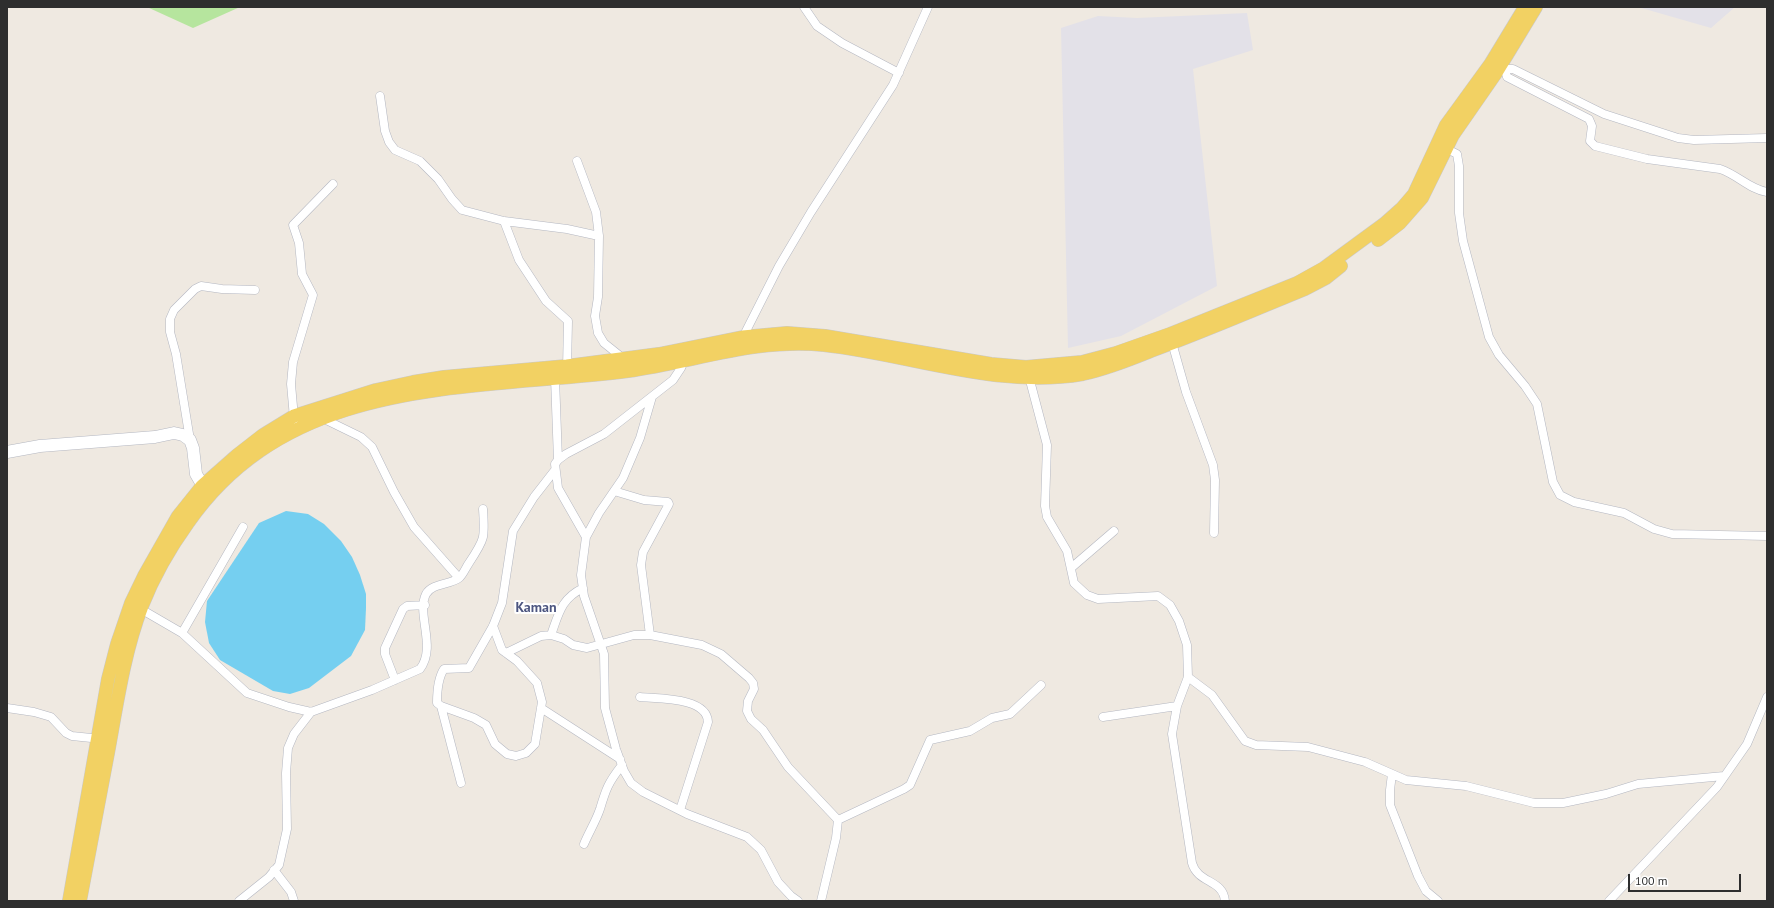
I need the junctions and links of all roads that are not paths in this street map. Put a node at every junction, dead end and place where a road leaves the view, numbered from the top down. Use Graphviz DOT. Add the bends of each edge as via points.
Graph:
graph roads {
  1 [pos="804,7"];
  2 [pos="928,7"];
  3 [pos="1525,7"];
  4 [pos="1536,7"];
  5 [pos="1499,67"];
  6 [pos="899,73"];
  7 [pos="380,96"];
  8 [pos="1767,138"];
  9 [pos="1442,146"];
  10 [pos="577,161"];
  11 [pos="333,184"];
  12 [pos="1767,192"];
  13 [pos="504,221"];
  14 [pos="599,236"];
  15 [pos="255,290"];
  16 [pos="743,336"];
  17 [pos="1171,339"];
  18 [pos="737,349"];
  19 [pos="686,354"];
  20 [pos="625,359"];
  21 [pos="1028,372"];
  22 [pos="563,374"];
  23 [pos="652,397"];
  24 [pos="318,413"];
  25 [pos="294,423"];
  26 [pos="190,440"];
  27 [pos="7,452"];
  28 [pos="558,460"];
  29 [pos="555,470"];
  30 [pos="205,491"];
  31 [pos="614,491"];
  32 [pos="483,509"];
  33 [pos="243,527"];
  34 [pos="1114,531"];
  35 [pos="1214,533"];
  36 [pos="1767,536"];
  37 [pos="586,537"];
  38 [pos="1071,568"];
  39 [pos="459,578"];
  40 [pos="583,588"];
  41 [pos="425,605"];
  42 [pos="136,606"];
  43 [pos="493,626"];
  44 [pos="182,633"];
  45 [pos="550,635"];
  46 [pos="650,635"];
  47 [pos="600,644"];
  48 [pos="506,653"];
  49 [pos="1188,677"];
  50 [pos="395,680"];
  51 [pos="1041,685"];
  52 [pos="640,697"];
  53 [pos="1767,697"];
  54 [pos="441,706"];
  55 [pos="1177,706"];
  56 [pos="7,708"];
  57 [pos="541,708"];
  58 [pos="311,712"];
  59 [pos="1103,717"];
  60 [pos="96,738"];
  61 [pos="110,740"];
  62 [pos="621,762"];
  63 [pos="1392,774"];
  64 [pos="1724,776"];
  65 [pos="460,782"];
  66 [pos="680,810"];
  67 [pos="838,820"];
  68 [pos="584,844"];
  69 [pos="274,870"];
  70 [pos="69,901"];
  71 [pos="80,901"];
  72 [pos="239,901"];
  73 [pos="294,901"];
  74 [pos="798,901"];
  75 [pos="821,901"];
  76 [pos="1225,901"];
  77 [pos="1438,901"];
  78 [pos="1609,901"];
  1 -- 6 [label="street" via="815,23 842,43"];
  2 -- 6 [label="street"];
  3 -- 5 [label="main road"];
  4 -- 5 [label="main road"];
  5 -- 8 [label="street" via="1513,68 1604,114 1678,138"];
  5 -- 9 [label="main road" via="1446,126"];
  5 -- 12 [label="street" via="1507,77 1589,119 1592,126 1590,141 1595,146 1647,159 1720,169 1730,172 1756,190"];
  6 -- 16 [label="street" via="782,260"];
  7 -- 13 [label="street" via="385,132 395,150 420,161 462,210"];
  9 -- 17 [label="main road" via="1414,194 1402,208 1378,229 1324,268 1297,283"];
  9 -- 36 [label="street" via="1456,154 1459,166 1459,213 1463,241 1489,337 1499,355 1537,404 1553,482 1560,495 1574,502 1624,513 1654,529 1672,534"];
  10 -- 14 [label="street" via="596,212"];
  11 -- 25 [label="street" via="293,225 299,243 302,274 313,294 293,362 291,384"];
  13 -- 14 [label="street"];
  13 -- 22 [label="street" via="518,260 546,301 568,321"];
  14 -- 20 [label="street" via="598,297 595,316 598,333 604,343"];
  15 -- 26 [label="street" via="201,286 174,310 170,319 170,332"];
  16 -- 18 [label="street"];
  16 -- 19 [label="main road"];
  16 -- 21 [label="main road" via="787,333 825,336"];
  17 -- 21 [label="main road" via="1082,362"];
  17 -- 35 [label="street" via="1186,392 1213,465"];
  18 -- 19 [label="main road"];
  18 -- 21 [label="main road" via="790,344 825,345 993,375"];
  19 -- 20 [label="main road" via="659,354"];
  19 -- 22 [label="main road" via="630,370"];
  19 -- 23 [label="street" via="682,368 673,380"];
  20 -- 22 [label="main road"];
  21 -- 38 [label="street" via="1047,445 1045,506 1048,517 1067,552"];
  22 -- 24 [label="main road" via="444,377 376,390"];
  22 -- 28 [label="street"];
  23 -- 28 [label="street" via="604,434"];
  23 -- 31 [label="street" via="640,438 623,478"];
  24 -- 25 [label="main road"];
  24 -- 39 [label="street" via="361,437 372,447 414,527"];
  25 -- 30 [label="main road" via="263,435"];
  26 -- 27 [label="street" via="184,435 174,434 155,438 40,446"];
  26 -- 30 [label="street" via="196,474"];
  28 -- 29 [label="street"];
  29 -- 37 [label="street" via="558,488"];
  29 -- 43 [label="street" via="513,531 502,603"];
  30 -- 42 [label="main road" via="178,516 144,576"];
  31 -- 37 [label="street"];
  31 -- 46 [label="street" via="669,504 643,552 641,565"];
  32 -- 39 [label="street" via="483,542"];
  33 -- 44 [label="street"];
  34 -- 38 [label="street"];
  37 -- 40 [label="street" via="581,575"];
  38 -- 49 [label="street" via="1074,583 1087,595 1098,599 1158,596 1170,606 1179,621 1187,645"];
  39 -- 41 [label="street" via="432,588 426,594"];
  40 -- 45 [label="street" via="570,594"];
  40 -- 47 [label="street"];
  41 -- 50 [label="street" via="424,665"];
  41 -- 50 [label="street" via="408,606 403,610 385,648"];
  42 -- 44 [label="street"];
  42 -- 60 [label="main road" via="116,644"];
  42 -- 61 [label="main road"];
  43 -- 48 [label="street" via="502,650"];
  43 -- 54 [label="street" via="469,668 444,669 437,698 437,703"];
  44 -- 58 [label="street" via="247,693 289,708"];
  45 -- 47 [label="street" via="588,648"];
  45 -- 48 [label="street" via="541,636"];
  46 -- 47 [label="street" via="634,635"];
  46 -- 67 [label="street" via="702,646 721,654 750,678 754,689 748,701 747,711 751,720 763,730 788,767"];
  47 -- 62 [label="street" via="604,654 605,708"];
  48 -- 57 [label="street" via="537,683"];
  49 -- 55 [label="street"];
  49 -- 63 [label="street" via="1212,695 1245,741 1256,745 1308,747 1365,762"];
  50 -- 58 [label="street"];
  51 -- 67 [label="street" via="1010,714 992,718 970,731 930,740 910,785"];
  52 -- 66 [label="street" via="681,700 705,712 708,717"];
  53 -- 64 [label="street" via="1747,744"];
  54 -- 57 [label="street" via="486,725 495,744 507,754 516,756 526,753 535,744"];
  54 -- 65 [label="street"];
  55 -- 59 [label="street"];
  55 -- 76 [label="street" via="1172,734 1173,750 1192,863 1198,876 1215,884 1222,891"];
  56 -- 60 [label="street" via="43,714 51,717 66,733"];
  57 -- 62 [label="street"];
  58 -- 69 [label="street" via="294,734 288,748 287,829 278,865"];
  60 -- 61 [label="street"];
  60 -- 70 [label="main road"];
  61 -- 71 [label="main road"];
  62 -- 66 [label="street" via="631,783 643,792"];
  62 -- 68 [label="street" via="610,780"];
  63 -- 64 [label="street" via="1406,780 1466,786 1534,803 1563,802 1606,794 1638,784"];
  63 -- 77 [label="street" via="1390,805 1418,876 1426,891"];
  64 -- 78 [label="street" via="1693,813"];
  66 -- 74 [label="street" via="747,837 761,850 778,882"];
  67 -- 75 [label="street"];
  69 -- 72 [label="street"];
  69 -- 73 [label="street" via="292,892"];
}
